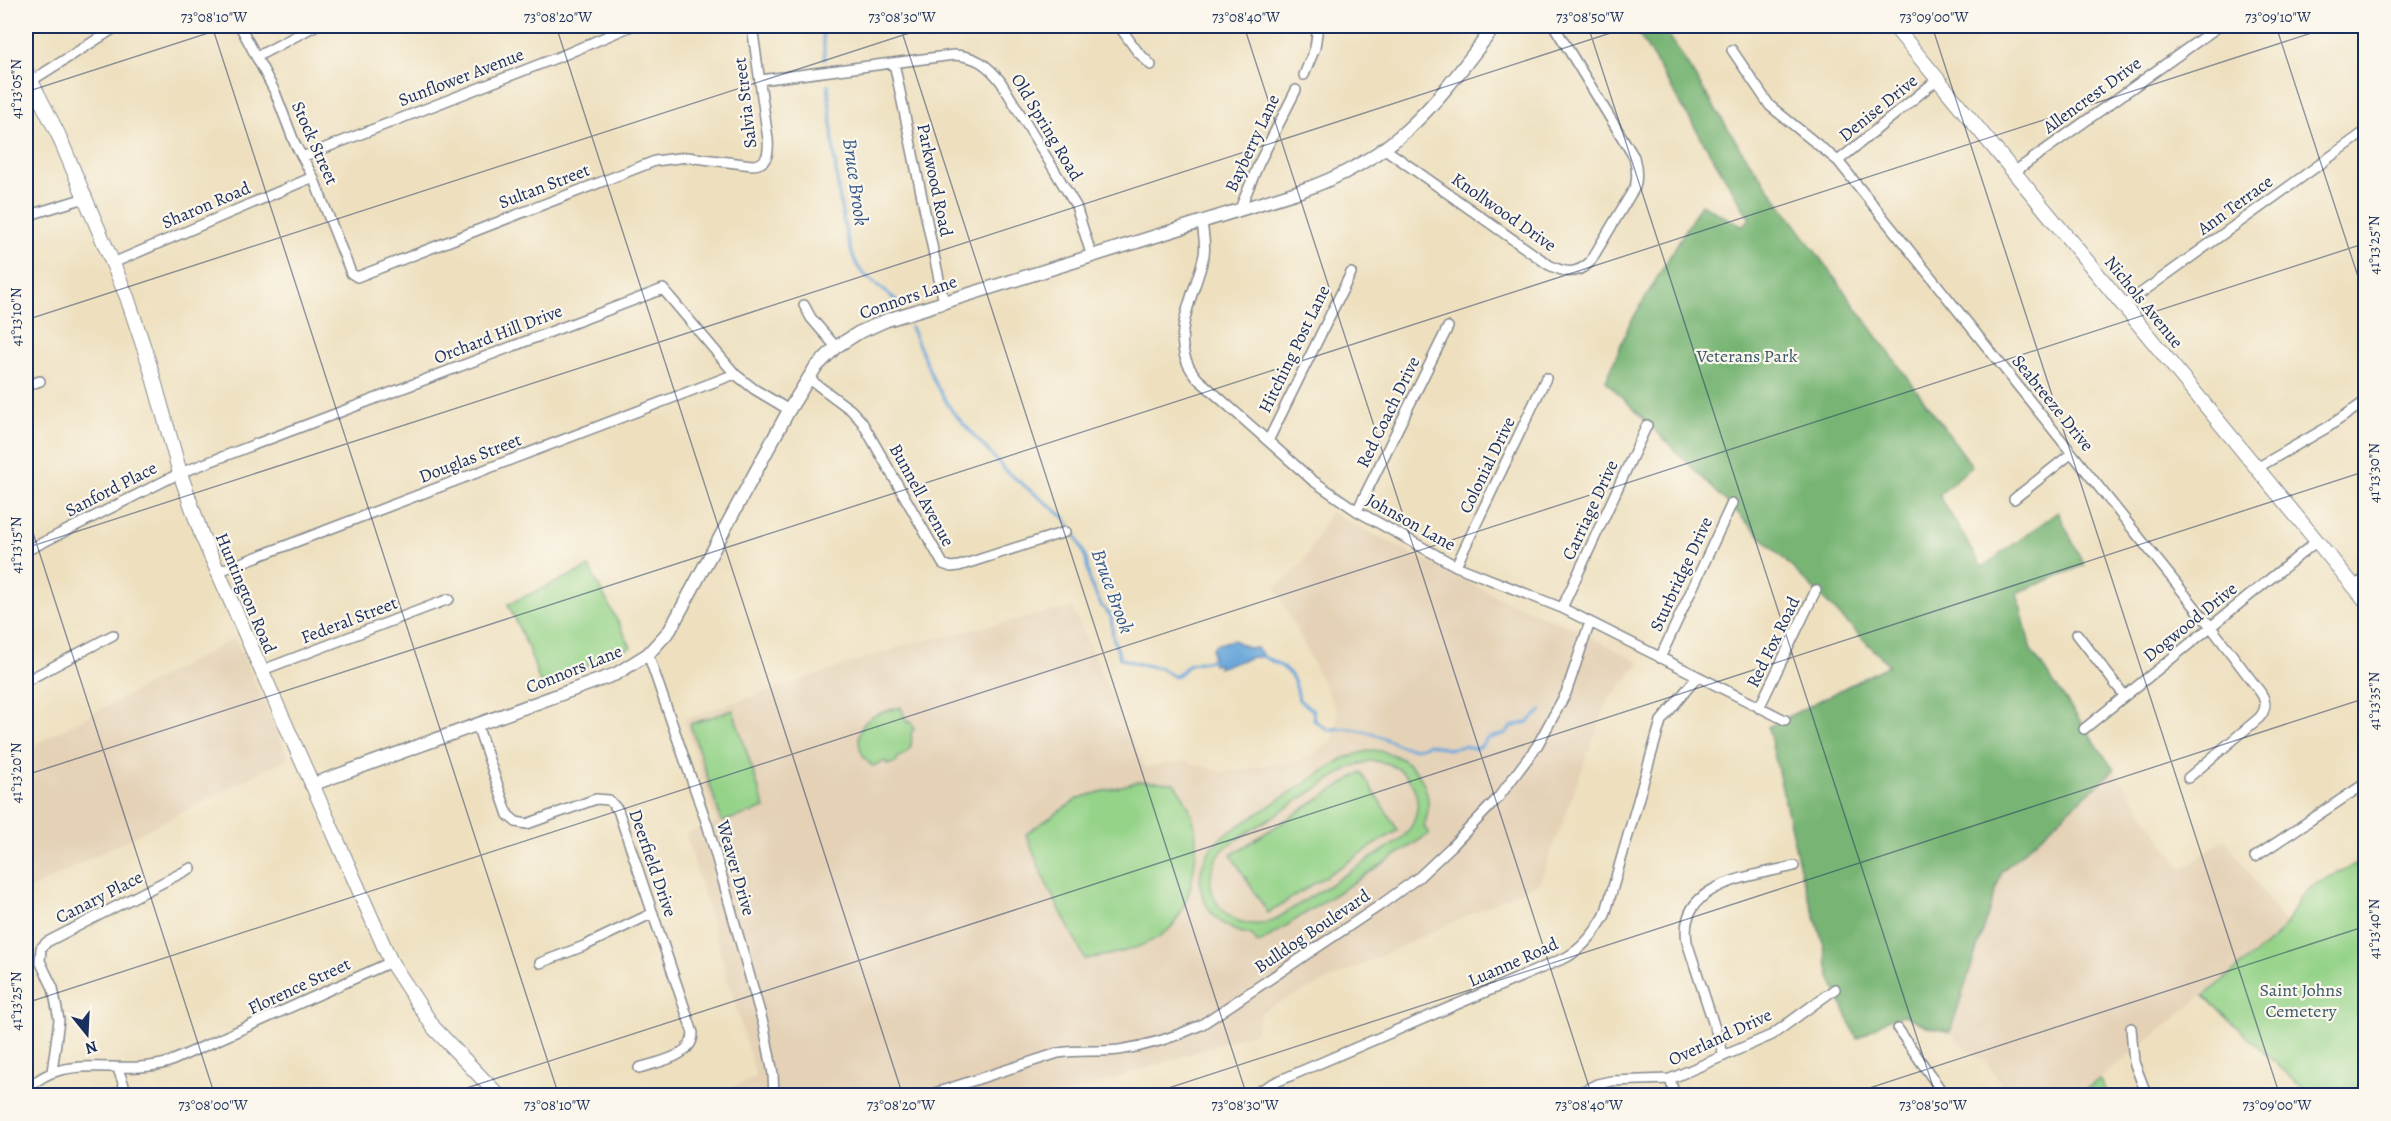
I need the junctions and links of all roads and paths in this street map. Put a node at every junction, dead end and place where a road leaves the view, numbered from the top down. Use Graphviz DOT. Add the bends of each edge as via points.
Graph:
graph roads {
  1 [pos="118,26"];
  2 [pos="240,26"];
  3 [pos="315,26"];
  4 [pos="631,26"];
  5 [pos="752,26"];
  6 [pos="1119,26"];
  7 [pos="1318,26"];
  8 [pos="1495,26"];
  9 [pos="1554,26"];
  10 [pos="1894,26"];
  11 [pos="2219,26"];
  12 [pos="1732,50"];
  13 [pos="256,57"];
  14 [pos="894,63"];
  15 [pos="1151,65"];
  16 [pos="1304,75"];
  17 [pos="28,76"];
  18 [pos="1938,79"];
  19 [pos="760,80"];
  20 [pos="1296,90"];
  21 [pos="2366,132"];
  22 [pos="1385,149"];
  23 [pos="302,157"];
  24 [pos="1838,161"];
  25 [pos="752,165"];
  26 [pos="2014,172"];
  27 [pos="313,177"];
  28 [pos="85,198"];
  29 [pos="1239,211"];
  30 [pos="26,216"];
  31 [pos="1202,222"];
  32 [pos="1092,257"];
  33 [pos="113,263"];
  34 [pos="1350,273"];
  35 [pos="353,276"];
  36 [pos="944,303"];
  37 [pos="804,305"];
  38 [pos="2123,306"];
  39 [pos="1448,327"];
  40 [pos="836,347"];
  41 [pos="735,374"];
  42 [pos="808,378"];
  43 [pos="1546,378"];
  44 [pos="39,381"];
  45 [pos="26,386"];
  46 [pos="2366,401"];
  47 [pos="789,410"];
  48 [pos="1647,425"];
  49 [pos="1268,441"];
  50 [pos="2072,453"];
  51 [pos="2257,468"];
  52 [pos="180,473"];
  53 [pos="2014,499"];
  54 [pos="1732,503"];
  55 [pos="1357,511"];
  56 [pos="1065,532"];
  57 [pos="2316,541"];
  58 [pos="26,551"];
  59 [pos="1456,566"];
  60 [pos="217,572"];
  61 [pos="2366,578"];
  62 [pos="2354,586"];
  63 [pos="1816,590"];
  64 [pos="449,599"];
  65 [pos="2366,601"];
  66 [pos="1562,608"];
  67 [pos="1590,622"];
  68 [pos="2211,627"];
  69 [pos="2077,634"];
  70 [pos="113,635"];
  71 [pos="648,654"];
  72 [pos="1660,658"];
  73 [pos="260,671"];
  74 [pos="1697,677"];
  75 [pos="26,681"];
  76 [pos="2124,696"];
  77 [pos="1758,708"];
  78 [pos="1785,720"];
  79 [pos="477,726"];
  80 [pos="2084,729"];
  81 [pos="2188,778"];
  82 [pos="2366,783"];
  83 [pos="311,785"];
  84 [pos="2255,857"];
  85 [pos="1794,866"];
  86 [pos="191,868"];
  87 [pos="653,913"];
  88 [pos="391,962"];
  89 [pos="540,963"];
  90 [pos="1835,989"];
  91 [pos="2131,1028"];
  92 [pos="1898,1029"];
  93 [pos="1724,1056"];
  94 [pos="639,1068"];
  95 [pos="118,1069"];
  96 [pos="52,1072"];
  97 [pos="1670,1079"];
  98 [pos="26,1088"];
  99 [pos="128,1095"];
  100 [pos="499,1095"];
  101 [pos="774,1095"];
  102 [pos="926,1095"];
  103 [pos="1250,1095"];
  104 [pos="1573,1095"];
  105 [pos="1675,1095"];
  106 [pos="1945,1095"];
  107 [pos="2147,1095"];
  1 -- 17 [label="street"];
  2 -- 13 [label="street, Stock Street"];
  3 -- 13 [label="street"];
  4 -- 23 [label="street, Sunflower Avenue"];
  5 -- 19 [label="street, Salvia Street"];
  6 -- 15 [label="street"];
  7 -- 16 [label="street" via="1315,48"];
  8 -- 22 [label="street, Connors Lane" via="1437,101"];
  9 -- 22 [label="street, Knollwood Drive" via="1636,166 1635,187 1582,269 1563,272 1549,265"];
  10 -- 18 [label="main road, Nichols Avenue"];
  11 -- 26 [label="street, Allencrest Drive"];
  12 -- 24 [label="street, Seabreeze Drive" via="1770,106"];
  13 -- 23 [label="street, Stock Street"];
  14 -- 19 [label="street, Old Spring Road"];
  14 -- 32 [label="street, Old Spring Road" via="954,55 986,65 1001,82 1076,206"];
  14 -- 36 [label="street, Parkwood Road"];
  17 -- 28 [label="main road, Huntington Road"];
  18 -- 24 [label="street, Denise Drive"];
  18 -- 26 [label="main road, Nichols Avenue"];
  19 -- 25 [label="street, Salvia Street" via="769,148 764,162"];
  20 -- 29 [label="street, Bayberry Lane"];
  21 -- 38 [label="street, Ann Terrace"];
  22 -- 29 [label="street, Connors Lane" via="1333,179"];
  23 -- 27 [label="street, Stock Street"];
  24 -- 50 [label="street, Seabreeze Drive"];
  25 -- 35 [label="street, Sultan Street" via="687,157 656,160"];
  26 -- 38 [label="main road, Nichols Avenue"];
  27 -- 33 [label="street, Sharon Road"];
  27 -- 35 [label="street, Stock Street"];
  28 -- 30 [label="street"];
  28 -- 33 [label="main road, Huntington Road"];
  29 -- 31 [label="street, Connors Lane"];
  31 -- 32 [label="street, Connors Lane"];
  31 -- 49 [label="street, Johnson Lane" via="1204,253 1181,342 1183,354 1198,379"];
  32 -- 36 [label="street, Connors Lane"];
  33 -- 52 [label="main road, Huntington Road" via="139,329"];
  34 -- 49 [label="street, Hitching Post Lane"];
  36 -- 40 [label="street, Connors Lane" via="870,327"];
  37 -- 40 [label="street"];
  38 -- 51 [label="main road, Nichols Avenue"];
  39 -- 55 [label="street, Red Coach Drive"];
  40 -- 42 [label="street, Connors Lane"];
  41 -- 47 [label="street, Orchard Hill Drive"];
  41 -- 52 [label="street, Orchard Hill Drive" via="663,288"];
  41 -- 60 [label="street, Douglas Street"];
  42 -- 47 [label="street, Connors Lane"];
  42 -- 56 [label="street, Bunnell Avenue" via="862,422 943,564 960,566"];
  43 -- 59 [label="street, Colonial Drive"];
  44 -- 45 [label="street"];
  46 -- 51 [label="street"];
  47 -- 71 [label="street, Connors Lane" via="694,589 670,630"];
  48 -- 66 [label="street, Carriage Drive"];
  49 -- 55 [label="street, Johnson Lane" via="1312,480"];
  50 -- 53 [label="street"];
  50 -- 68 [label="street, Seabreeze Drive"];
  51 -- 57 [label="main road, Nichols Avenue"];
  52 -- 58 [label="street, Sanford Place"];
  52 -- 60 [label="main road, Huntington Road"];
  54 -- 72 [label="street, Sturbridge Drive"];
  55 -- 59 [label="street, Johnson Lane"];
  57 -- 62 [label="main road, Nichols Avenue"];
  57 -- 68 [label="street, Dogwood Drive"];
  59 -- 66 [label="street, Johnson Lane"];
  60 -- 73 [label="main road, Huntington Road"];
  61 -- 62 [label="street"];
  62 -- 65 [label="main road, Nichols Avenue"];
  63 -- 77 [label="street, Red Fox Road"];
  64 -- 73 [label="street, Federal Street"];
  66 -- 67 [label="street, Johnson Lane"];
  67 -- 72 [label="street, Johnson Lane"];
  67 -- 102 [label="street, Bulldog Boulevard" via="1576,667 1552,720 1514,777 1452,846 1379,906 1210,1019 1173,1038 1118,1050 1058,1053"];
  68 -- 76 [label="street, Dogwood Drive"];
  68 -- 81 [label="street, Seabreeze Drive" via="2261,693 2265,706 2259,718"];
  69 -- 76 [label="street"];
  70 -- 75 [label="street"];
  71 -- 79 [label="street, Connors Lane" via="616,674"];
  71 -- 101 [label="street, Weaver Drive" via="708,827 764,1027"];
  72 -- 74 [label="street, Johnson Lane"];
  73 -- 83 [label="main road, Huntington Road"];
  74 -- 77 [label="street, Johnson Lane"];
  74 -- 103 [label="street, Luanne Road" via="1661,721 1605,915 1579,950"];
  76 -- 80 [label="street, Dogwood Drive"];
  77 -- 78 [label="street, Johnson Lane"];
  79 -- 83 [label="street, Connors Lane"];
  79 -- 87 [label="street, Deerfield Drive" via="508,815 516,822 526,824 596,799 613,802"];
  82 -- 84 [label="street"];
  83 -- 88 [label="main road, Huntington Road"];
  85 -- 93 [label="street" via="1717,886 1694,904 1687,916 1688,942"];
  86 -- 96 [label="street, Canary Place" via="41,948 40,961 53,988 59,1020"];
  87 -- 89 [label="street"];
  87 -- 94 [label="street, Deerfield Drive" via="693,1038 685,1051"];
  88 -- 95 [label="street, Florence Street" via="158,1065"];
  88 -- 100 [label="main road, Huntington Road" via="434,1028"];
  90 -- 93 [label="street, Overland Drive" via="1772,1035"];
  91 -- 107 [label="street" via="2134,1062"];
  92 -- 106 [label="street"];
  93 -- 97 [label="street, Overland Drive"];
  95 -- 96 [label="street, Florence Street"];
  95 -- 99 [label="street"];
  96 -- 98 [label="street"];
  97 -- 104 [label="street, Overland Drive" via="1611,1081"];
  97 -- 105 [label="street"];
}
